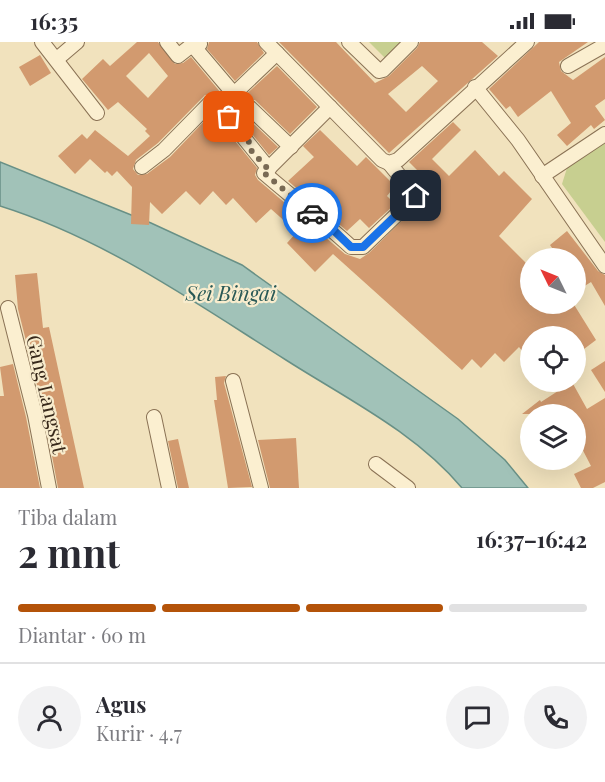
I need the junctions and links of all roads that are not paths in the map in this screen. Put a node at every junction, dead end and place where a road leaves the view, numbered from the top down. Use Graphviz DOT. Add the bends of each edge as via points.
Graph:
graph roads {
  1 [pos="42,42"];
  2 [pos="77,42"];
  3 [pos="167,42"];
  4 [pos="266,42"];
  5 [pos="349,42"];
  6 [pos="411,42"];
  7 [pos="527,42"];
  8 [pos="198,45"];
  9 [pos="605,45"];
  10 [pos="511,47"];
  11 [pos="277,53"];
  12 [pos="57,59"];
  13 [pos="568,66"];
  14 [pos="475,87"];
  15 [pos="233,93"];
  16 [pos="219,107"];
  17 [pos="249,107"];
  18 [pos="330,107"];
  19 [pos="97,113"];
  20 [pos="605,134"];
  21 [pos="291,147"];
  22 [pos="389,163"];
  23 [pos="142,167"];
  24 [pos="268,169"];
  25 [pos="542,176"];
  26 [pos="605,266"];
  27 [pos="8,308"];
  28 [pos="233,381"];
  29 [pos="154,417"];
  30 [pos="376,464"];
  31 [pos="49,488"];
  32 [pos="169,488"];
  33 [pos="261,488"];
  34 [pos="408,488"];
  1 -- 12 [label="street"];
  2 -- 12 [label="street"];
  3 -- 8 [label="street" via="178,56"];
  4 -- 11 [label="street"];
  5 -- 6 [label="street" via="379,71"];
  7 -- 10 [label="street"];
  8 -- 15 [label="street"];
  9 -- 13 [label="street"];
  10 -- 14 [label="street"];
  11 -- 15 [label="street"];
  11 -- 18 [label="street"];
  12 -- 19 [label="street"];
  14 -- 22 [label="street" via="398,160"];
  14 -- 25 [label="street"];
  15 -- 16 [label="street"];
  16 -- 23 [label="street" via="211,102"];
  16 -- 24 [label="street"];
  17 -- 21 [label="street"];
  18 -- 21 [label="street"];
  18 -- 22 [label="street"];
  20 -- 25 [label="street"];
  21 -- 24 [label="street"];
  22 -- 24 [label="street" via="416,196 363,247 351,247 264,173"];
  25 -- 26 [label="street"];
  27 -- 31 [label="street, Gang Langsat"];
  28 -- 33 [label="street"];
  29 -- 32 [label="street"];
  30 -- 34 [label="street"];
}
